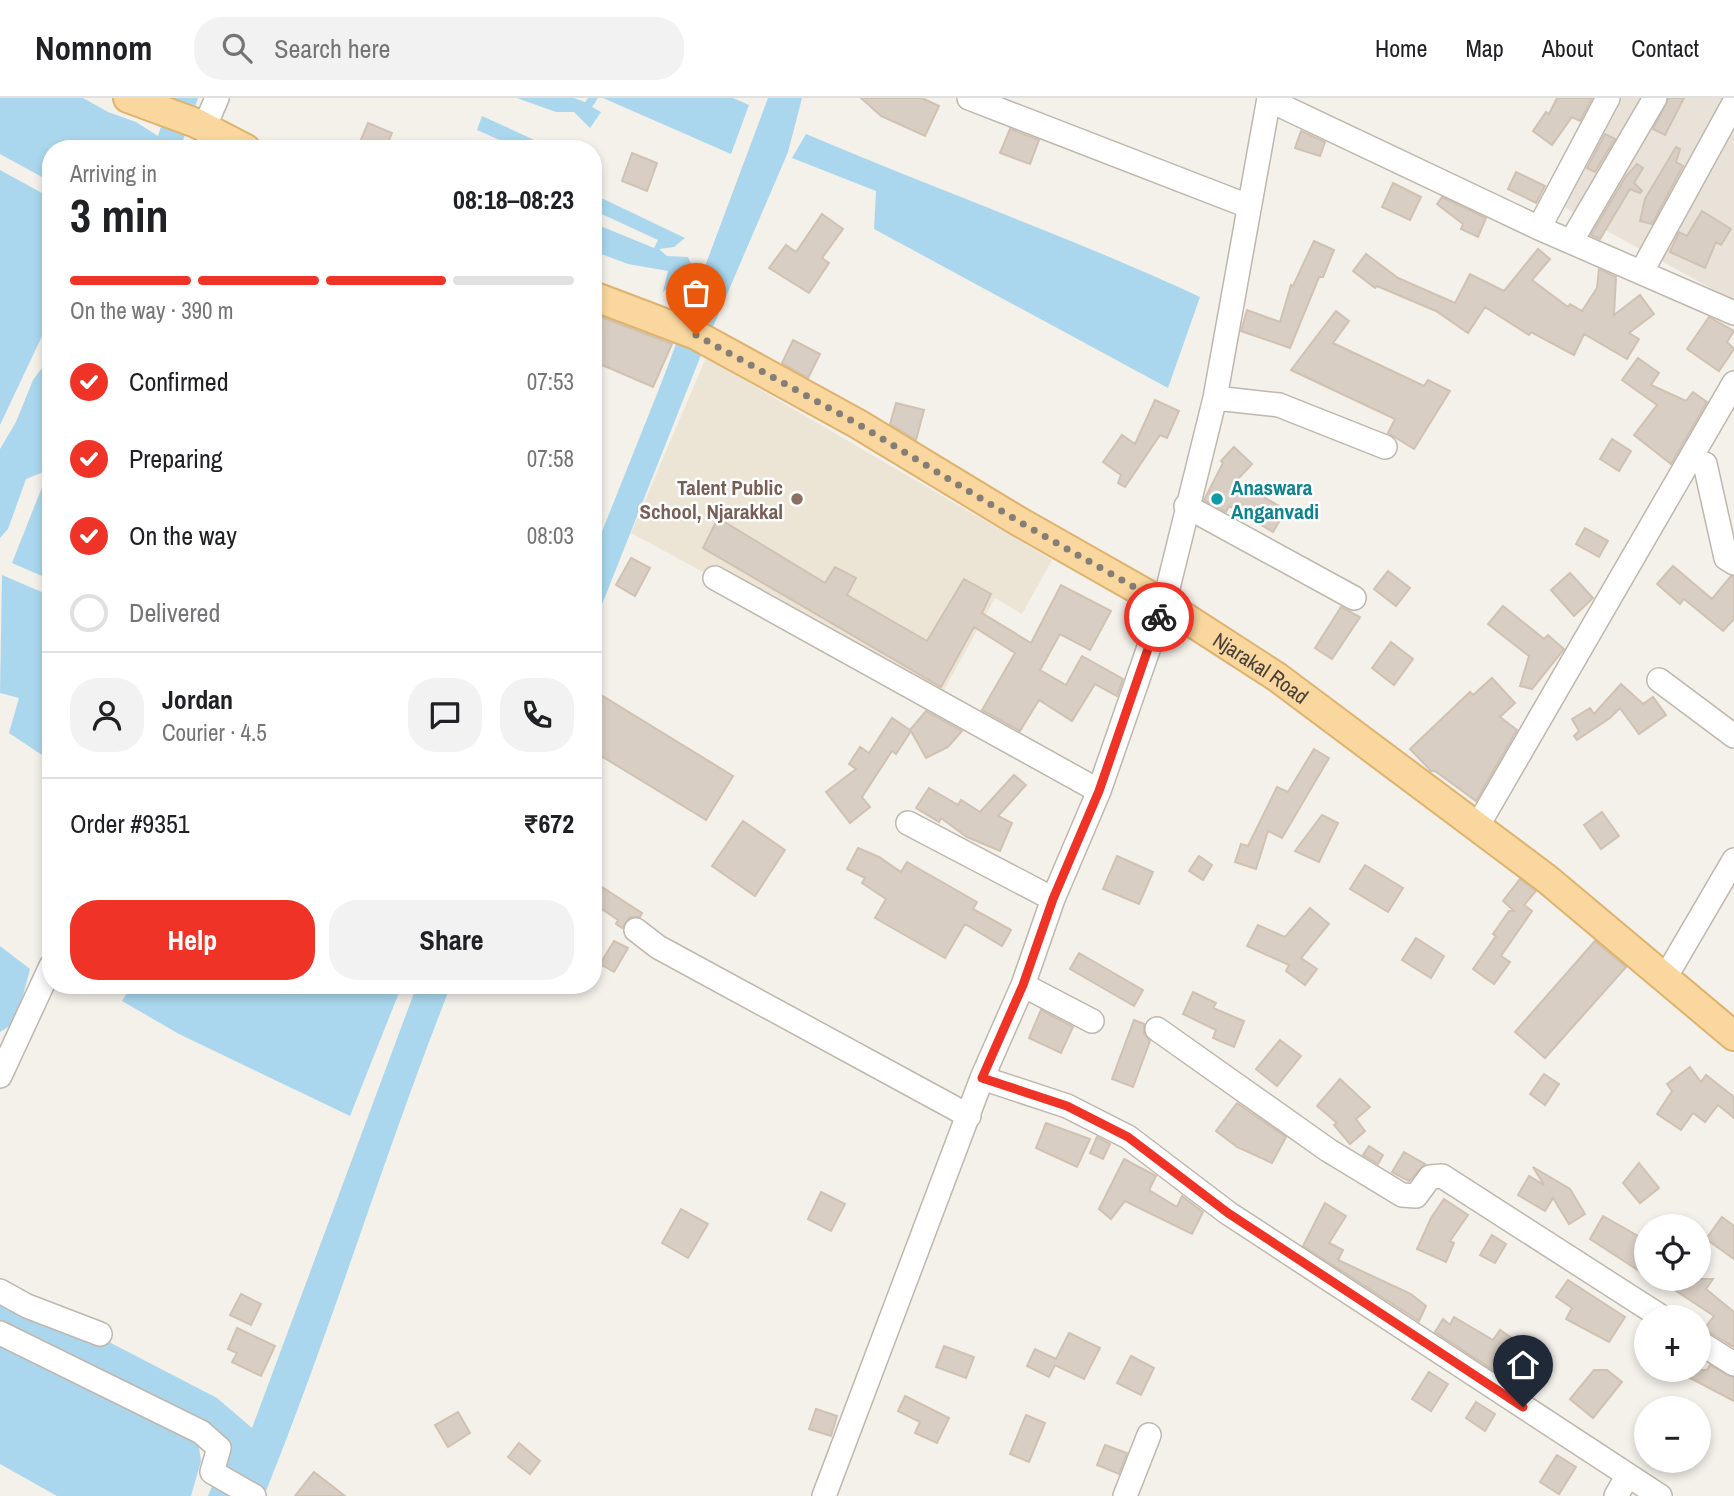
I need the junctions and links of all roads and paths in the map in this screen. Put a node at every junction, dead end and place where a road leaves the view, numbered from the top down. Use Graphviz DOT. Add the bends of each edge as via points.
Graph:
graph roads {
  1 [pos="128,98"];
  2 [pos="217,98"];
  3 [pos="969,98"];
  4 [pos="1608,98"];
  5 [pos="1655,98"];
  6 [pos="1269,99"];
  7 [pos="1734,103"];
  8 [pos="200,126"];
  9 [pos="228,140"];
  10 [pos="1248,206"];
  11 [pos="1539,228"];
  12 [pos="1572,240"];
  13 [pos="1642,271"];
  14 [pos="602,299"];
  15 [pos="1734,313"];
  16 [pos="1734,383"];
  17 [pos="1215,398"];
  18 [pos="1385,447"];
  19 [pos="1705,464"];
  20 [pos="1186,506"];
  21 [pos="1734,563"];
  22 [pos="715,578"];
  23 [pos="1354,598"];
  24 [pos="1164,604"];
  25 [pos="1659,680"];
  26 [pos="1734,736"];
  27 [pos="1099,791"];
  28 [pos="908,823"];
  29 [pos="1477,827"];
  30 [pos="1734,860"];
  31 [pos="1053,899"];
  32 [pos="636,930"];
  33 [pos="1665,978"];
  34 [pos="42,985"];
  35 [pos="1023,985"];
  36 [pos="1092,1021"];
  37 [pos="1157,1029"];
  38 [pos="1734,1036"];
  39 [pos="0,1076"];
  40 [pos="982,1078"];
  41 [pos="969,1116"];
  42 [pos="0,1292"];
  43 [pos="1642,1305"];
  44 [pos="0,1333"];
  45 [pos="100,1334"];
  46 [pos="1711,1350"];
  47 [pos="1734,1364"];
  48 [pos="1149,1435"];
  49 [pos="1628,1475"];
  50 [pos="254,1496"];
  51 [pos="824,1496"];
  52 [pos="1125,1496"];
  53 [pos="1616,1496"];
  54 [pos="1660,1496"];
  1 -- 8 [label="main road"];
  2 -- 8 [label="street"];
  3 -- 10 [label="street"];
  4 -- 11 [label="street"];
  5 -- 12 [label="street"];
  6 -- 10 [label="street"];
  6 -- 11 [label="street"];
  7 -- 13 [label="street"];
  8 -- 9 [label="main road"];
  10 -- 17 [label="street"];
  11 -- 12 [label="street"];
  12 -- 13 [label="street"];
  13 -- 15 [label="street"];
  14 -- 24 [label="main road, Njarakal Road" via="709,343 858,424"];
  16 -- 29 [label="street"];
  17 -- 18 [label="street" via="1279,405"];
  17 -- 20 [label="street"];
  19 -- 21 [label="street" via="1726,558"];
  20 -- 23 [label="street"];
  20 -- 24 [label="street"];
  22 -- 27 [label="street"];
  24 -- 27 [label="street"];
  24 -- 29 [label="main road, Njarakal Road" via="1277,677"];
  25 -- 26 [label="street"];
  27 -- 31 [label="street"];
  28 -- 31 [label="street"];
  29 -- 33 [label="main road, Njarakal Road"];
  30 -- 33 [label="street"];
  31 -- 35 [label="street"];
  32 -- 41 [label="street" via="658,947"];
  33 -- 38 [label="main road, Njarakal Road"];
  34 -- 39 [label="street"];
  35 -- 36 [label="street"];
  35 -- 40 [label="street"];
  37 -- 43 [label="street" via="1328,1150 1402,1195 1416,1196 1430,1177 1442,1176"];
  40 -- 41 [label="street"];
  40 -- 49 [label="street" via="1067,1106 1128,1137 1228,1213"];
  41 -- 51 [label="street"];
  42 -- 45 [label="street"];
  44 -- 50 [label="street" via="201,1432 219,1448 212,1472"];
  46 -- 47 [label="street"];
  48 -- 52 [label="street"];
  49 -- 53 [label="street"];
  49 -- 54 [label="street"];
}
